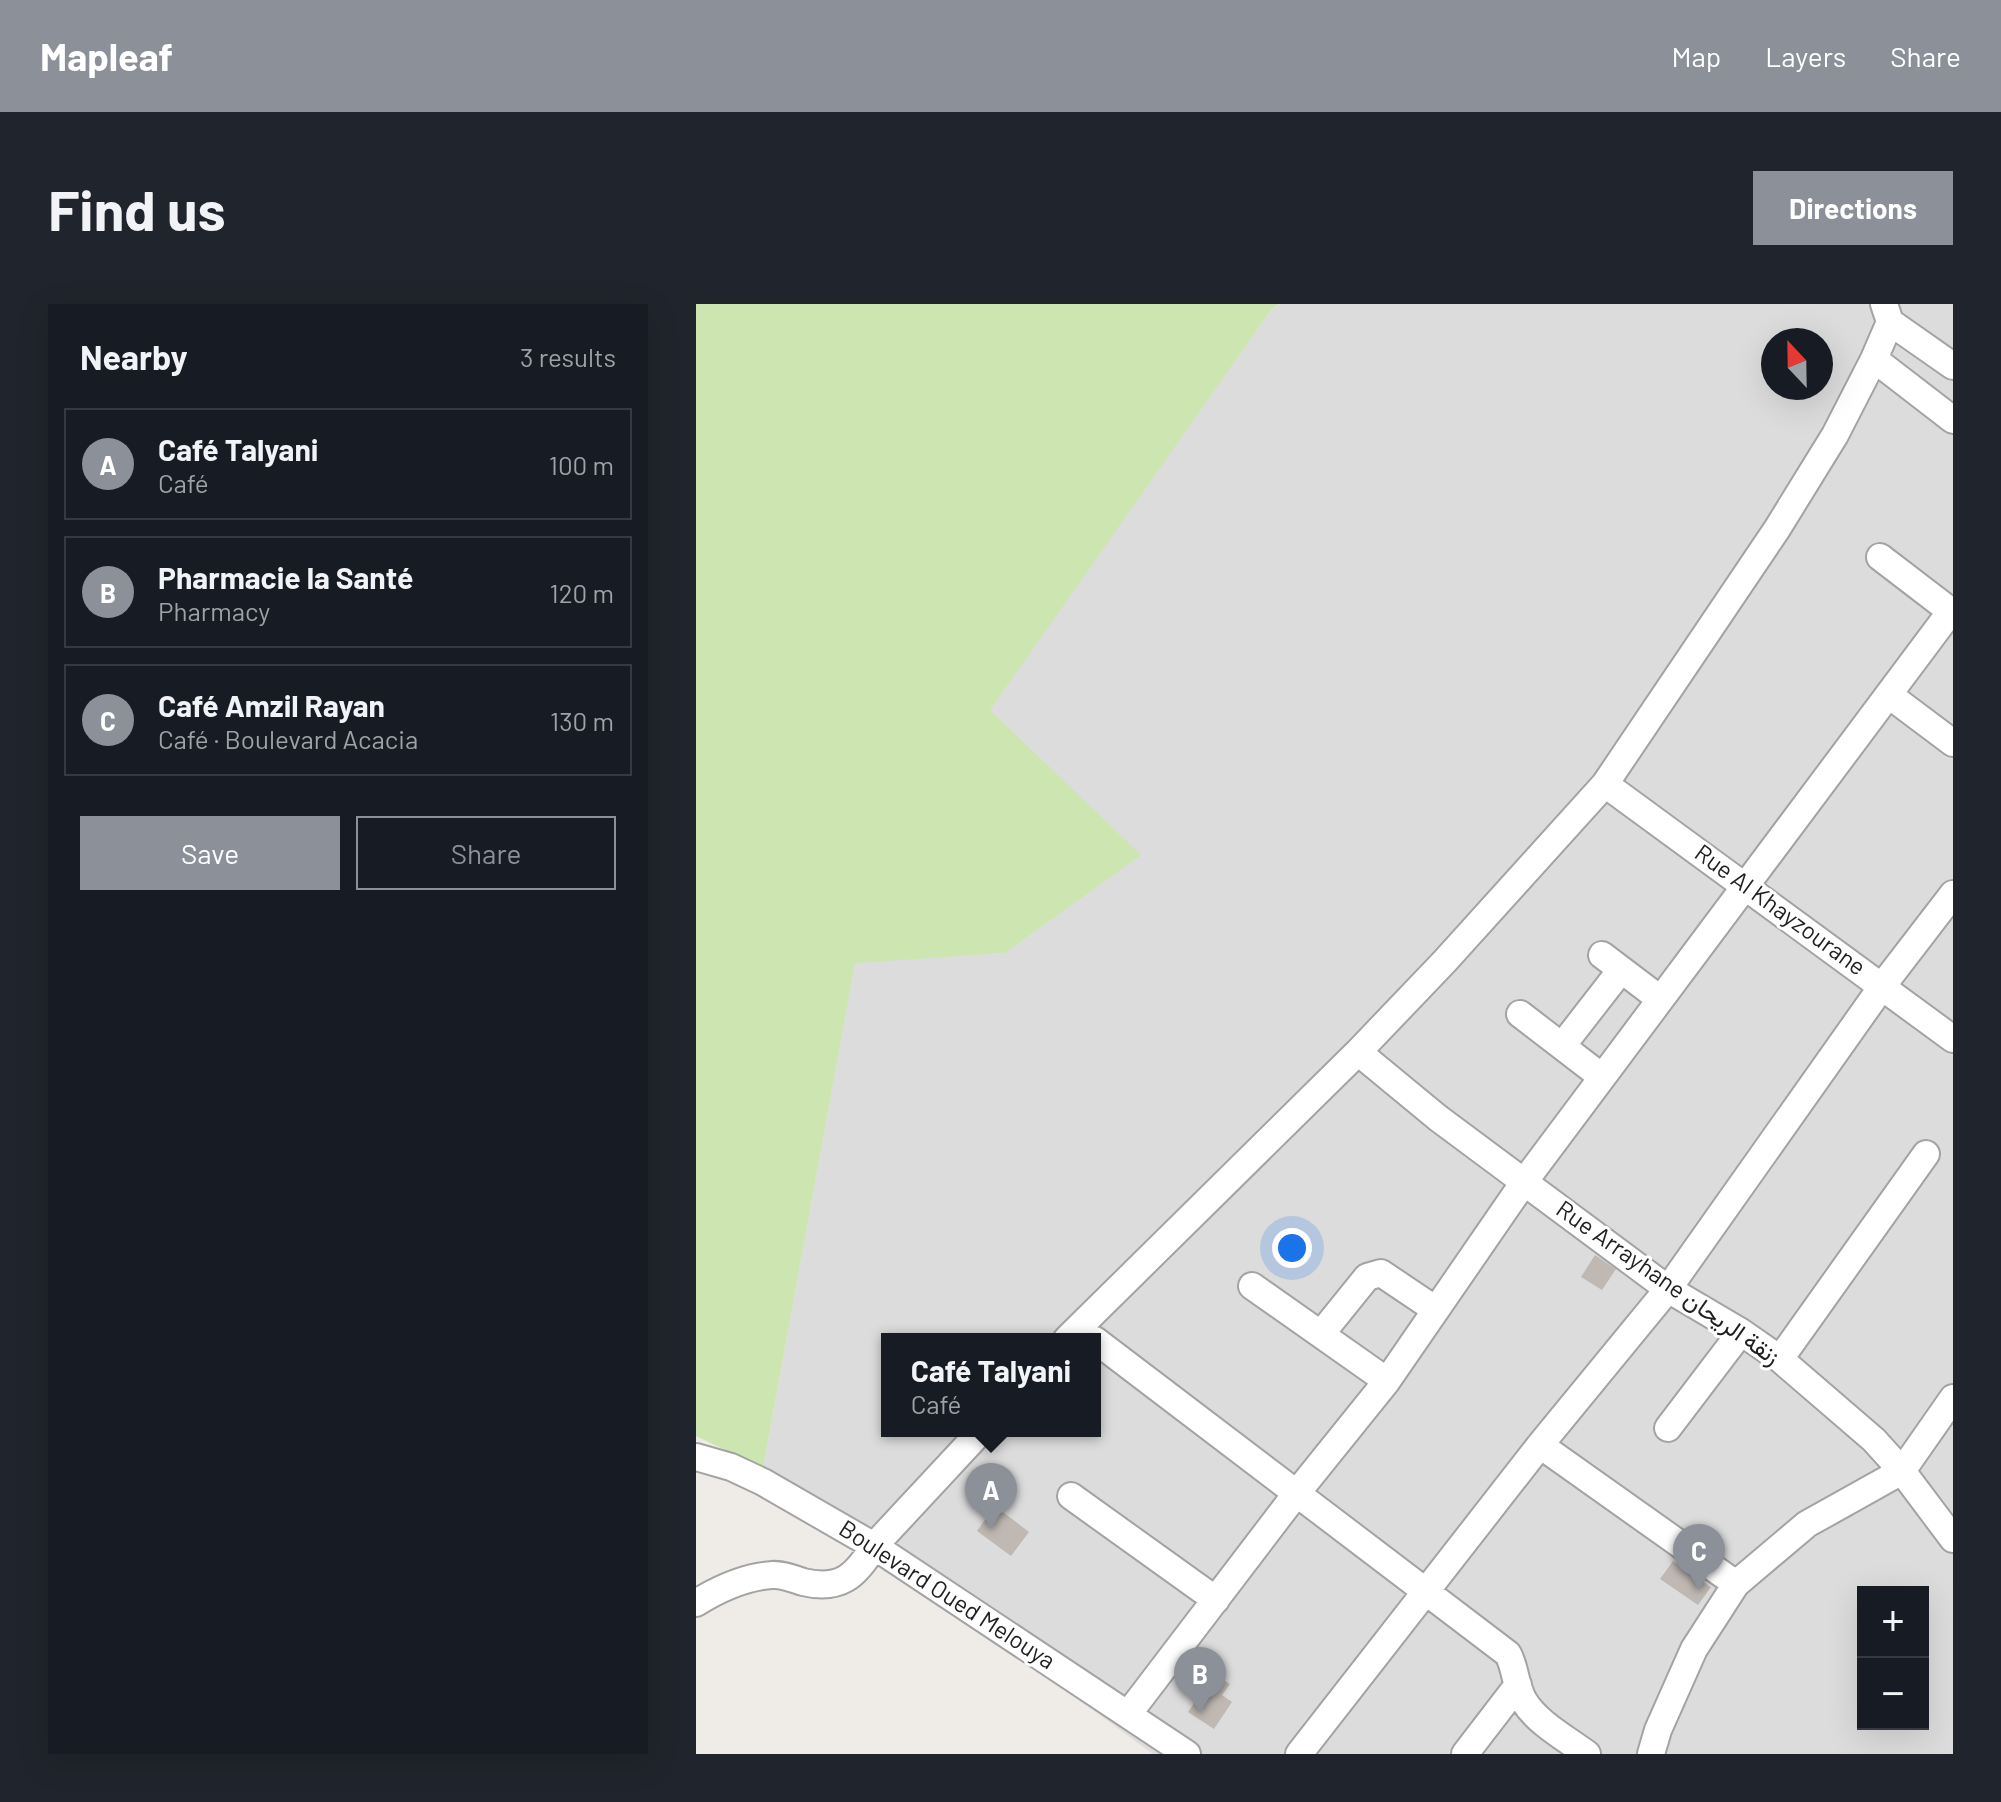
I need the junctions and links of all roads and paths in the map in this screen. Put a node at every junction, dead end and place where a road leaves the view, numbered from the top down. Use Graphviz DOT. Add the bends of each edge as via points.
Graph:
graph roads {
  1 [pos="1887,313"];
  2 [pos="1874,359"];
  3 [pos="1953,366"];
  4 [pos="1953,420"];
  5 [pos="1880,557"];
  6 [pos="1952,612"];
  7 [pos="1889,695"];
  8 [pos="1953,743"];
  9 [pos="1605,784"];
  10 [pos="1745,885"];
  11 [pos="1953,894"];
  12 [pos="1883,985"];
  13 [pos="1660,999"];
  14 [pos="1520,1014"];
  15 [pos="1953,1039"];
  16 [pos="1562,1046"];
  17 [pos="1358,1052"];
  18 [pos="1602,1077"];
  19 [pos="1926,1154"];
  20 [pos="1524,1182"];
  21 [pos="1252,1286"];
  22 [pos="1668,1289"];
  23 [pos="1436,1310"];
  24 [pos="1741,1332"];
  25 [pos="1087,1333"];
  26 [pos="1321,1334"];
  27 [pos="1101,1349"];
  28 [pos="1780,1359"];
  29 [pos="1387,1381"];
  30 [pos="1953,1398"];
  31 [pos="1668,1428"];
  32 [pos="975,1437"];
  33 [pos="1540,1445"];
  34 [pos="696,1457"];
  35 [pos="1902,1471"];
  36 [pos="1296,1494"];
  37 [pos="1071,1496"];
  38 [pos="1953,1539"];
  39 [pos="874,1546"];
  40 [pos="1736,1584"];
  41 [pos="1425,1590"];
  42 [pos="1216,1600"];
  43 [pos="696,1603"];
  44 [pos="1518,1685"];
  45 [pos="1129,1713"];
  46 [pos="1187,1754"];
  47 [pos="1299,1754"];
  48 [pos="1465,1754"];
  49 [pos="1587,1754"];
  50 [pos="1651,1754"];
  1 -- 2 [label="street"];
  1 -- 3 [label="street"];
  2 -- 4 [label="street"];
  2 -- 9 [label="street" via="1777,529"];
  5 -- 6 [label="street"];
  6 -- 7 [label="street"];
  7 -- 8 [label="street"];
  7 -- 10 [label="street"];
  9 -- 10 [label="street, Rue Al Khayzourane"];
  9 -- 17 [label="street"];
  10 -- 12 [label="street, Rue Al Khayzourane"];
  10 -- 13 [label="street"];
  11 -- 12 [label="street"];
  12 -- 15 [label="street, Rue Al Khayzourane"];
  12 -- 22 [label="street"];
  13 -- 16 [label="street" via="1612,962"];
  13 -- 18 [label="street"];
  14 -- 16 [label="street"];
  16 -- 18 [label="street"];
  17 -- 20 [label="street, Rue Arrayhane زنقة الريحان"];
  17 -- 25 [label="street"];
  18 -- 20 [label="street"];
  19 -- 28 [label="street"];
  20 -- 22 [label="street, Rue Arrayhane زنقة الريحان"];
  20 -- 23 [label="street"];
  21 -- 26 [label="street"];
  22 -- 24 [label="street, Rue Arrayhane زنقة الريحان"];
  22 -- 33 [label="street"];
  23 -- 26 [label="street" via="1381,1273 1372,1274"];
  23 -- 29 [label="street"];
  24 -- 28 [label="street, Rue Arrayhane زنقة الريحان"];
  24 -- 31 [label="street"];
  26 -- 29 [label="street"];
  27 -- 36 [label="street"];
  28 -- 35 [label="street, Rue Arrayhane زنقة الريحان"];
  29 -- 36 [label="street"];
  30 -- 35 [label="street"];
  32 -- 39 [label="street"];
  33 -- 40 [label="street"];
  33 -- 41 [label="street"];
  34 -- 39 [label="street, Boulevard Oued Melouya" via="763,1482"];
  35 -- 38 [label="street, Rue Arrayhane زنقة الريحان"];
  35 -- 40 [label="street" via="1807,1524"];
  36 -- 41 [label="street"];
  36 -- 42 [label="street"];
  37 -- 42 [label="street"];
  39 -- 43 [label="street" via="847,1580 821,1586 775,1574 725,1585"];
  39 -- 45 [label="street, Boulevard Oued Melouya"];
  40 -- 50 [label="street" via="1694,1649"];
  41 -- 44 [label="street" via="1508,1654"];
  41 -- 47 [label="street"];
  42 -- 45 [label="street"];
  44 -- 48 [label="street"];
  44 -- 49 [label="street" via="1536,1716"];
  45 -- 46 [label="street, Boulevard Oued Melouya"];
}
